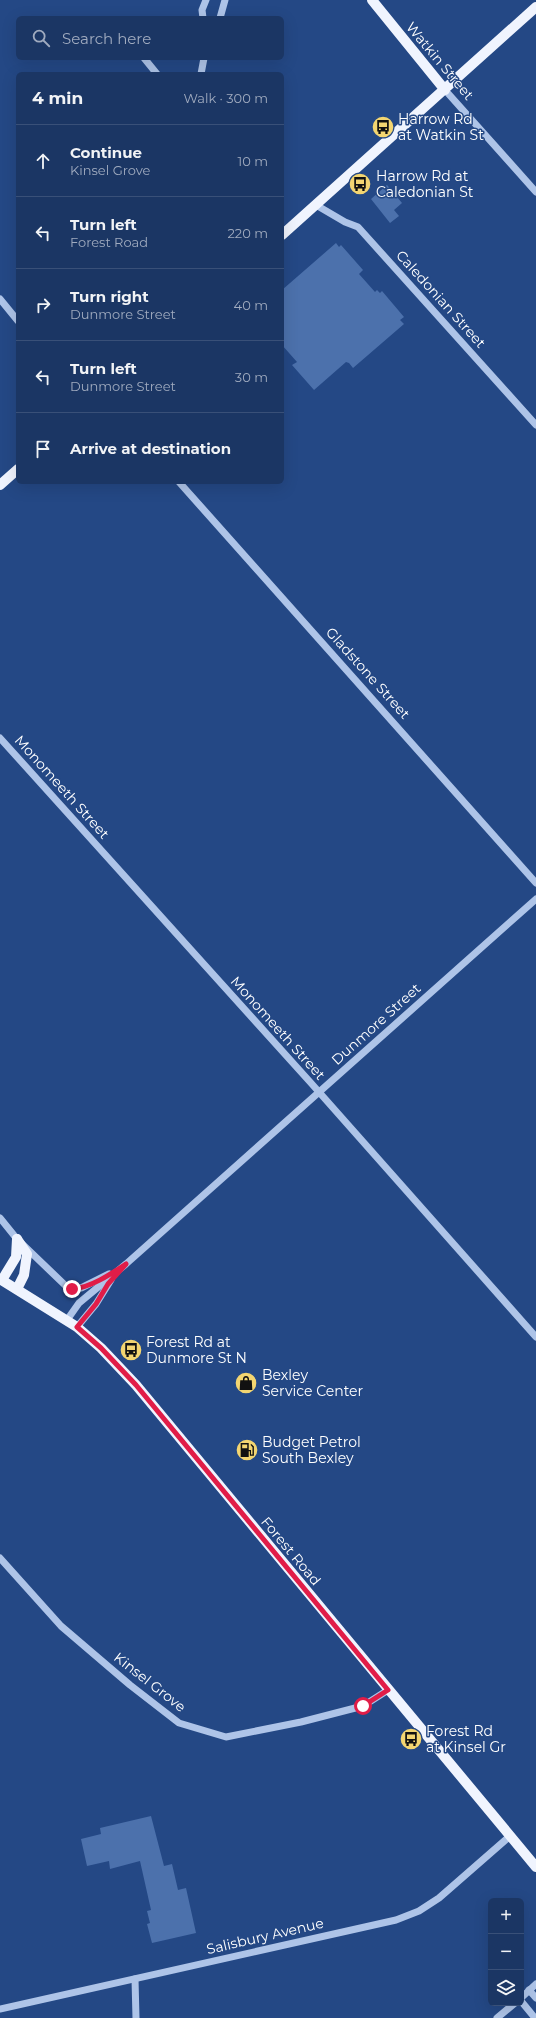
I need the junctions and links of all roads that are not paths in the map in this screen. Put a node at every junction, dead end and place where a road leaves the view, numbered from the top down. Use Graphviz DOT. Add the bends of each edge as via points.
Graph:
graph roads {
  1 [pos="206,0"];
  2 [pos="225,0"];
  3 [pos="372,0"];
  4 [pos="536,7"];
  5 [pos="203,16"];
  6 [pos="221,16"];
  7 [pos="146,60"];
  8 [pos="204,60"];
  9 [pos="155,72"];
  10 [pos="201,72"];
  11 [pos="445,90"];
  12 [pos="536,192"];
  13 [pos="316,205"];
  14 [pos="284,233"];
  15 [pos="0,299"];
  16 [pos="16,319"];
  17 [pos="536,425"];
  18 [pos="16,471"];
  19 [pos="181,484"];
  20 [pos="0,485"];
  21 [pos="0,738"];
  22 [pos="536,883"];
  23 [pos="536,899"];
  24 [pos="319,1092"];
  25 [pos="0,1218"];
  26 [pos="17,1239"];
  27 [pos="126,1264"];
  28 [pos="1,1279"];
  29 [pos="17,1289"];
  30 [pos="67,1320"];
  31 [pos="77,1327"];
  32 [pos="536,1337"];
  33 [pos="0,1558"];
  34 [pos="388,1690"];
  35 [pos="510,1836"];
  36 [pos="536,1867"];
  37 [pos="135,1979"];
  38 [pos="536,1984"];
  39 [pos="529,1990"];
  40 [pos="524,1995"];
  41 [pos="536,1998"];
  42 [pos="524,2004"];
  43 [pos="511,2006"];
  44 [pos="0,2009"];
  45 [pos="136,2018"];
  46 [pos="497,2018"];
  47 [pos="536,2018"];
  1 -- 5 [label="street"];
  2 -- 6 [label="street"];
  3 -- 11 [label="main road, Watkin Street"];
  4 -- 11 [label="main road"];
  7 -- 9 [label="street"];
  8 -- 10 [label="street"];
  11 -- 12 [label="street, Watkin Street"];
  11 -- 13 [label="main road"];
  13 -- 14 [label="main road"];
  13 -- 17 [label="street, Caledonian Street" via="358,227"];
  15 -- 16 [label="street"];
  18 -- 20 [label="main road"];
  19 -- 22 [label="street, Gladstone Street"];
  21 -- 24 [label="street, Monomeeth Street"];
  23 -- 24 [label="street, Dunmore Street"];
  24 -- 27 [label="street, Dunmore Street"];
  24 -- 32 [label="street, Monomeeth Street"];
  25 -- 26 [label="street"];
  26 -- 27 [label="street, Dunmore Street" via="68,1288 77,1289 85,1286"];
  26 -- 28 [label="main road" via="16,1257"];
  26 -- 29 [label="main road" via="27,1254 24,1275"];
  27 -- 30 [label="street, Dunmore Street" via="79,1303"];
  27 -- 31 [label="street, Dunmore Street"];
  28 -- 29 [label="main road, Forest Road"];
  29 -- 30 [label="main road, Forest Road"];
  30 -- 31 [label="main road, Forest Road"];
  31 -- 34 [label="main road, Forest Road" via="136,1385"];
  33 -- 34 [label="street, Kinsel Grove" via="61,1626 179,1723 226,1737 363,1706"];
  34 -- 35 [label="main road, Forest Road"];
  35 -- 36 [label="main road, Forest Road"];
  35 -- 37 [label="street, Salisbury Avenue" via="439,1898 419,1911 396,1920"];
  37 -- 44 [label="street, Salisbury Avenue"];
  37 -- 45 [label="street"];
  38 -- 39 [label="street"];
  39 -- 40 [label="street"];
  39 -- 41 [label="street"];
  42 -- 47 [label="street"];
  43 -- 46 [label="street"];
}
